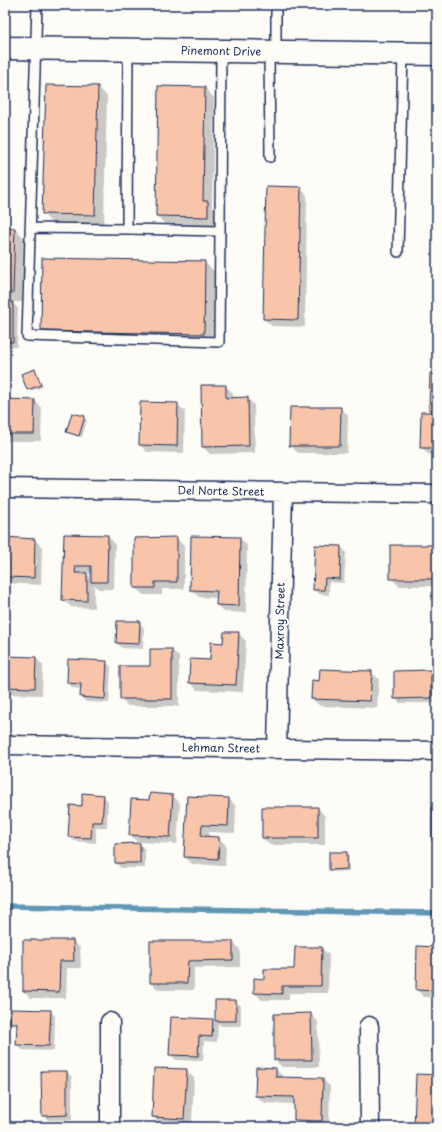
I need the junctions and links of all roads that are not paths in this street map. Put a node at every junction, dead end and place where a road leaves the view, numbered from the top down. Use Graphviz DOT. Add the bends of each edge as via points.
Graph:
graph roads {
  1 [pos="37,5"];
  2 [pos="276,5"];
  3 [pos="5,48"];
  4 [pos="36,48"];
  5 [pos="128,50"];
  6 [pos="221,51"];
  7 [pos="273,52"];
  8 [pos="403,53"];
  9 [pos="437,54"];
  10 [pos="270,157"];
  11 [pos="30,228"];
  12 [pos="127,230"];
  13 [pos="220,231"];
  14 [pos="398,252"];
  15 [pos="5,488"];
  16 [pos="283,492"];
  17 [pos="437,494"];
  18 [pos="5,746"];
  19 [pos="277,749"];
  20 [pos="437,751"];
  21 [pos="110,1022"];
  22 [pos="369,1026"];
  23 [pos="110,1127"];
  24 [pos="370,1127"];
  1 -- 4 [label="lane"];
  2 -- 7 [label="lane"];
  3 -- 4 [label="main road, Pinemont Drive"];
  4 -- 5 [label="main road, Pinemont Drive"];
  4 -- 11 [label="lane"];
  5 -- 6 [label="main road, Pinemont Drive"];
  5 -- 12 [label="lane"];
  6 -- 7 [label="main road, Pinemont Drive"];
  6 -- 13 [label="lane"];
  7 -- 8 [label="main road, Pinemont Drive"];
  7 -- 10 [label="lane"];
  8 -- 9 [label="main road, Pinemont Drive"];
  8 -- 14 [label="lane"];
  11 -- 12 [label="lane"];
  11 -- 13 [label="lane" via="27,336 219,342"];
  12 -- 13 [label="lane"];
  15 -- 16 [label="street, Del Norte Street"];
  16 -- 17 [label="street, Del Norte Street"];
  16 -- 19 [label="street, Maxroy Street"];
  18 -- 19 [label="street, Lehman Street"];
  19 -- 20 [label="street, Lehman Street"];
  21 -- 23 [label="street"];
  22 -- 24 [label="street"];
}
